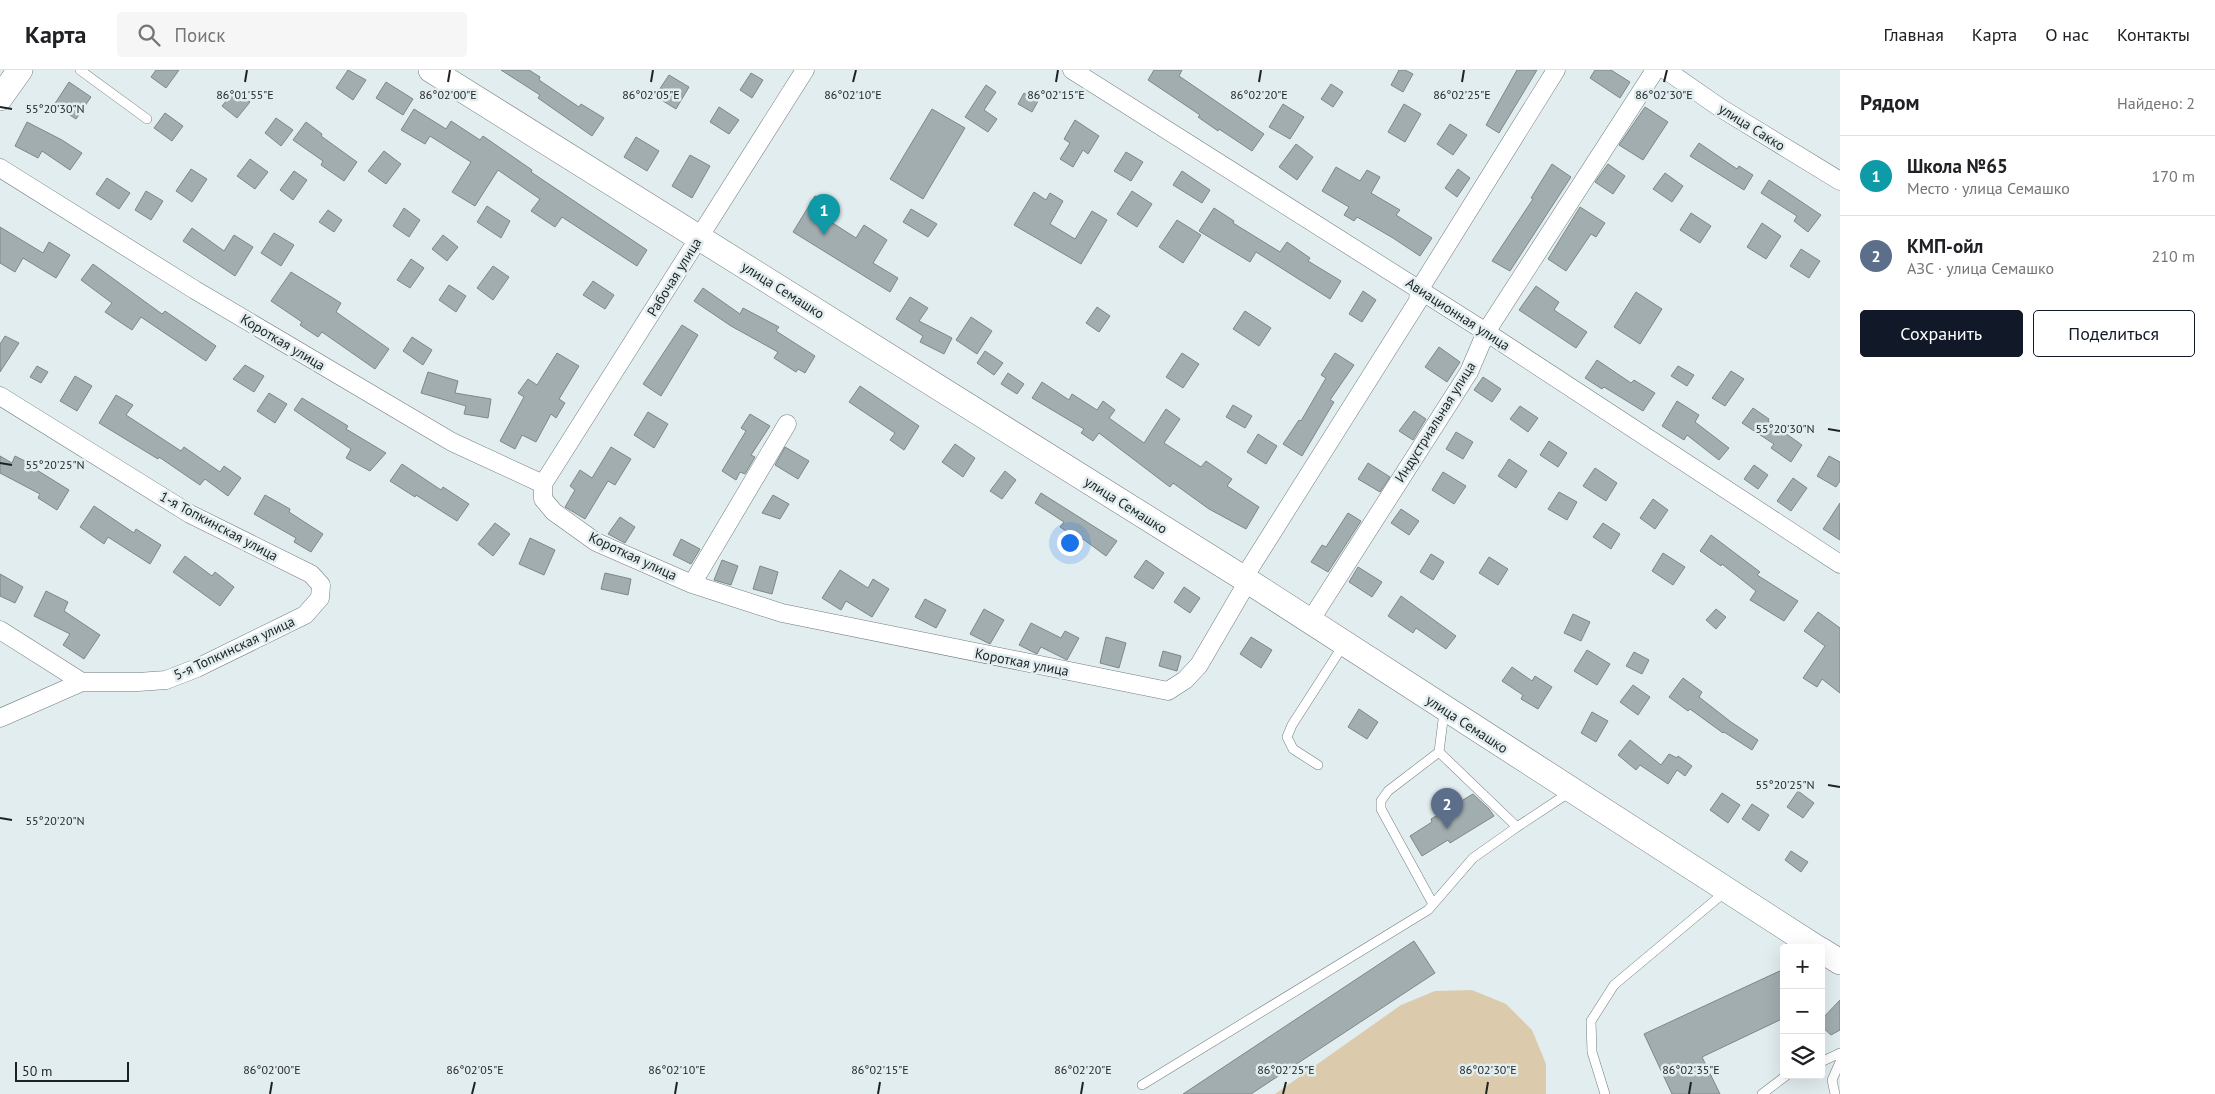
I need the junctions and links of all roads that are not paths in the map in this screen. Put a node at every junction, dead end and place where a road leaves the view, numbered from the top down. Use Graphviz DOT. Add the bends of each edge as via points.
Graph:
graph roads {
  1 [pos="20,70"];
  2 [pos="80,70"];
  3 [pos="431,70"];
  4 [pos="805,70"];
  5 [pos="1072,70"];
  6 [pos="1556,70"];
  7 [pos="1655,70"];
  8 [pos="1666,70"];
  9 [pos="0,98"];
  10 [pos="147,119"];
  11 [pos="0,168"];
  12 [pos="1840,181"];
  13 [pos="699,237"];
  14 [pos="1419,290"];
  15 [pos="1486,332"];
  16 [pos="0,396"];
  17 [pos="787,424"];
  18 [pos="543,484"];
  19 [pos="1840,564"];
  20 [pos="311,574"];
  21 [pos="1246,580"];
  22 [pos="692,584"];
  23 [pos="1310,621"];
  24 [pos="0,630"];
  25 [pos="1344,644"];
  26 [pos="82,682"];
  27 [pos="1444,709"];
  28 [pos="0,718"];
  29 [pos="1439,752"];
  30 [pos="1318,765"];
  31 [pos="1571,791"];
  32 [pos="1517,827"];
  33 [pos="1727,890"];
  34 [pos="1433,904"];
  35 [pos="1811,944"];
  36 [pos="1825,953"];
  37 [pos="1840,962"];
  38 [pos="1840,1053"];
  39 [pos="1825,1060"];
  40 [pos="1840,1062"];
  41 [pos="1782,1079"];
  42 [pos="1142,1085"];
  43 [pos="1605,1094"];
  44 [pos="1762,1094"];
  45 [pos="1835,1094"];
  1 -- 9 [label="main road"];
  2 -- 10 [label="lane"];
  3 -- 13 [label="main road, улица Семашко"];
  4 -- 13 [label="street, Рабочая улица"];
  5 -- 14 [label="street, Авиационная улица"];
  6 -- 14 [label="street"];
  7 -- 15 [label="street, Индустриальная улица"];
  8 -- 12 [label="street, улица Сакко" via="1719,107"];
  11 -- 18 [label="street, Короткая улица" via="196,290 452,442"];
  13 -- 18 [label="street, Рабочая улица"];
  13 -- 21 [label="main road, улица Семашко"];
  14 -- 15 [label="street, Авиационная улица"];
  14 -- 21 [label="street" via="1418,301"];
  15 -- 19 [label="street, Авиационная улица"];
  15 -- 23 [label="street, Индустриальная улица" via="1468,372"];
  16 -- 20 [label="street, 1-я Топкинская улица" via="190,514"];
  17 -- 22 [label="street"];
  18 -- 22 [label="street, Короткая улица" via="543,499 554,512 596,542"];
  20 -- 26 [label="street, 5-я Топкинская улица" via="321,585 320,598 305,615 197,668 166,680"];
  21 -- 22 [label="street, Короткая улица" via="1199,665 1168,691 792,615"];
  21 -- 23 [label="main road, улица Семашко"];
  23 -- 25 [label="main road, улица Семашко"];
  24 -- 26 [label="street"];
  25 -- 27 [label="main road, улица Семашко"];
  25 -- 30 [label="lane" via="1287,737 1293,749"];
  26 -- 28 [label="street, 5-я Топкинская улица"];
  27 -- 29 [label="lane"];
  27 -- 31 [label="main road, улица Семашко"];
  29 -- 32 [label="lane"];
  29 -- 34 [label="lane" via="1388,791 1381,801 1381,809"];
  31 -- 32 [label="lane"];
  31 -- 33 [label="main road, улица Семашко"];
  32 -- 34 [label="lane" via="1474,858"];
  33 -- 35 [label="main road, улица Семашко"];
  33 -- 43 [label="lane" via="1614,985 1591,1021 1592,1052"];
  34 -- 42 [label="lane"];
  36 -- 37 [label="main road"];
  38 -- 39 [label="lane"];
  40 -- 45 [label="lane" via="1832,1080"];
  41 -- 44 [label="lane"];
}
